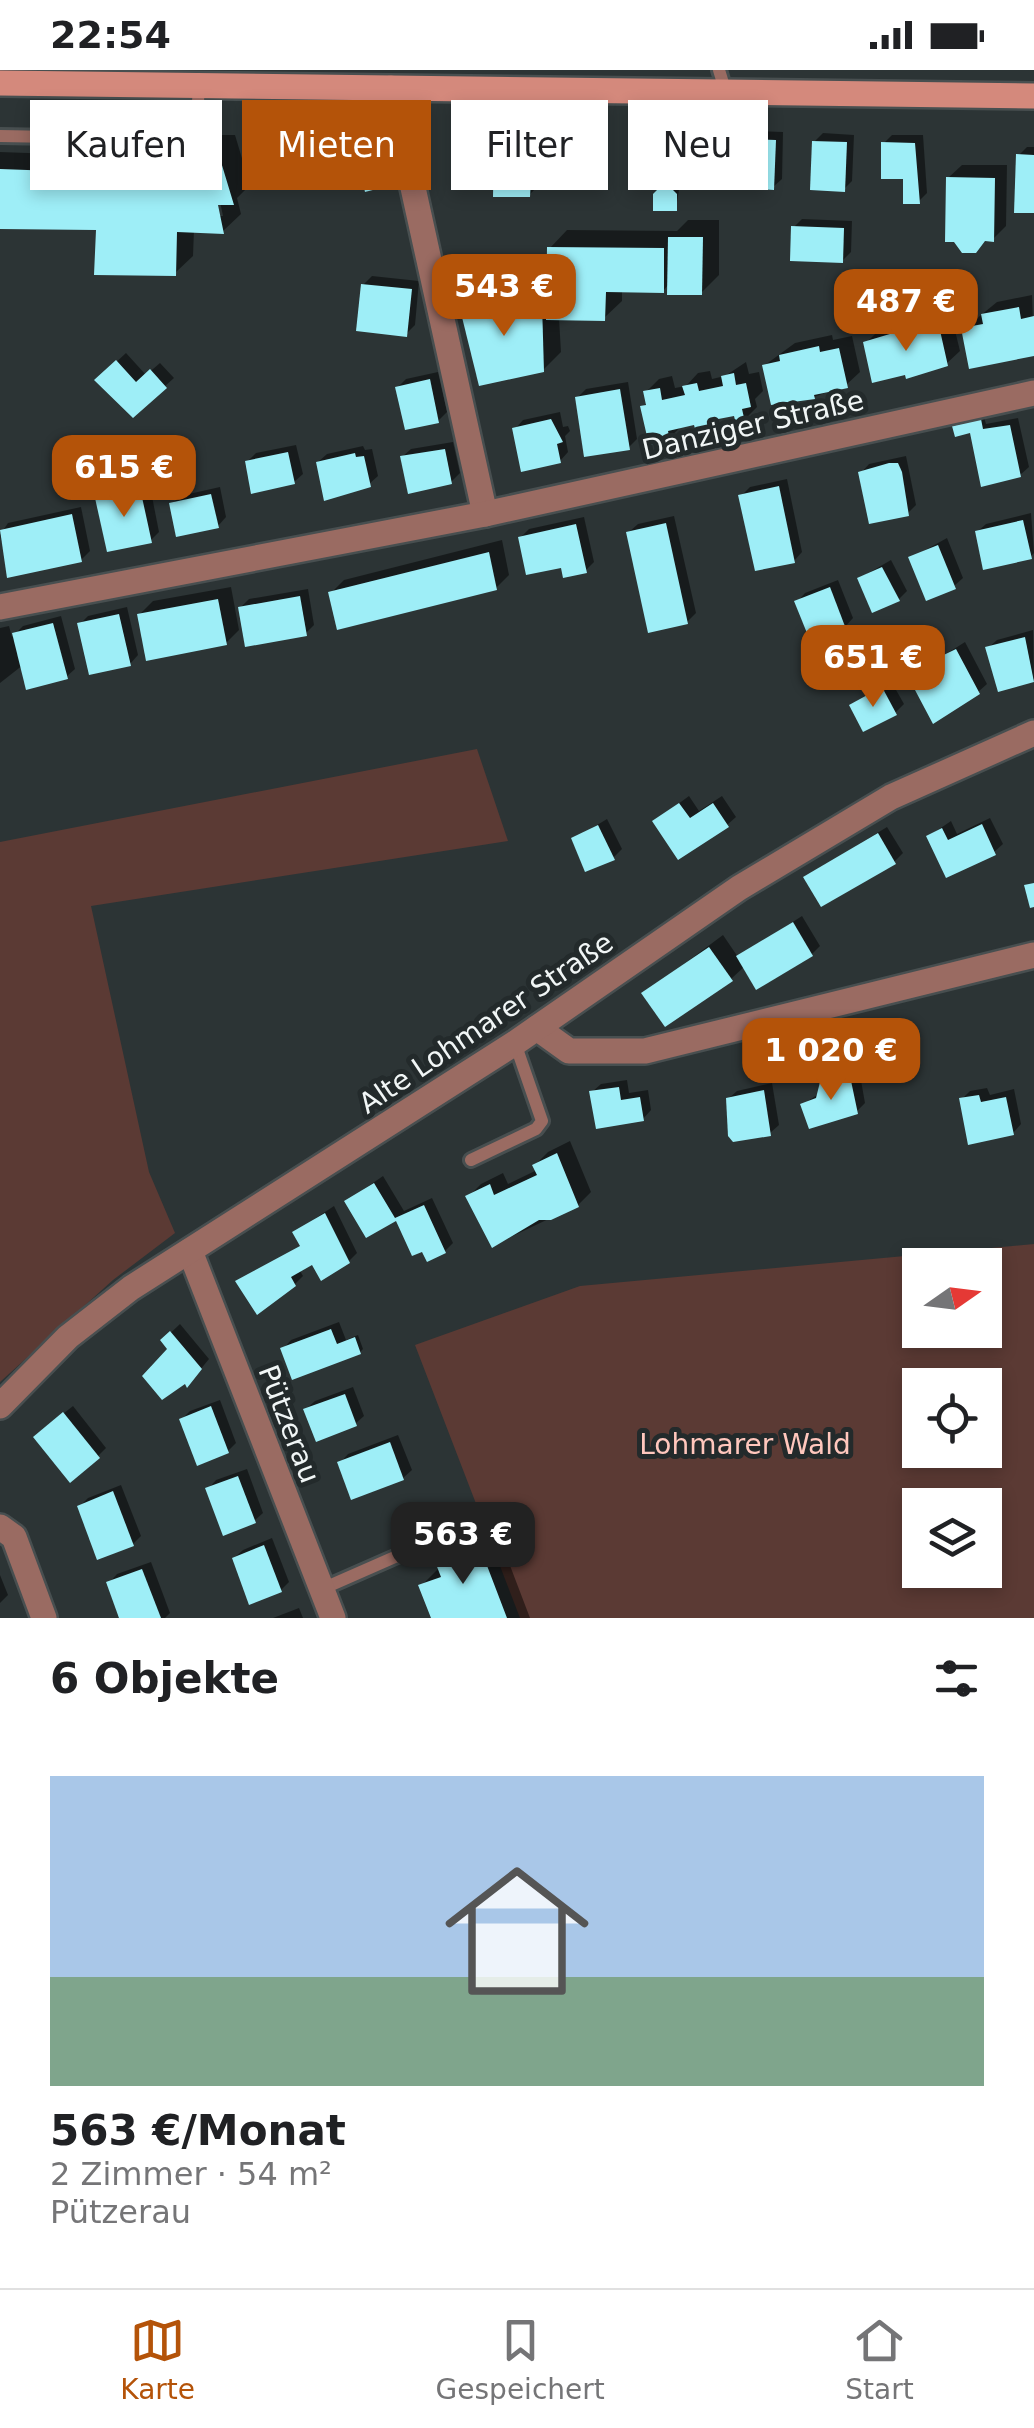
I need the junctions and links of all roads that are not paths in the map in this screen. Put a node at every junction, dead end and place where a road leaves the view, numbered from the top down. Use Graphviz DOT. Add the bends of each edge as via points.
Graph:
graph roads {
  1 [pos="15,79"];
  2 [pos="599,81"];
  3 [pos="723,82"];
  4 [pos="199,83"];
  5 [pos="391,88"];
  6 [pos="1034,96"];
  7 [pos="0,136"];
  8 [pos="1034,393"];
  9 [pos="484,514"];
  10 [pos="0,607"];
  11 [pos="1034,733"];
  12 [pos="1034,955"];
  13 [pos="537,1028"];
  14 [pos="516,1044"];
  15 [pos="471,1160"];
  16 [pos="190,1251"];
  17 [pos="0,1406"];
  18 [pos="0,1526"];
  19 [pos="429,1542"];
  20 [pos="322,1589"];
  21 [pos="44,1618"];
  22 [pos="333,1618"];
  1 -- 4 [label="main road"];
  2 -- 3 [label="main road"];
  2 -- 5 [label="main road"];
  3 -- 6 [label="main road"];
  4 -- 5 [label="main road"];
  4 -- 7 [label="lane" via="197,122 164,139"];
  5 -- 9 [label="street"];
  8 -- 9 [label="street, Danziger Straße"];
  9 -- 10 [label="street, Danziger Straße"];
  11 -- 13 [label="street, Alte Lohmarer Straße" via="891,797 739,888"];
  12 -- 13 [label="street" via="645,1051 569,1051"];
  13 -- 14 [label="street, Alte Lohmarer Straße"];
  14 -- 15 [label="lane" via="542,1121"];
  14 -- 16 [label="street, Alte Lohmarer Straße"];
  16 -- 17 [label="street, Alte Lohmarer Straße" via="68,1337"];
  16 -- 20 [label="street, Pützerau"];
  18 -- 21 [label="street" via="14,1538"];
  19 -- 20 [label="lane"];
  20 -- 22 [label="street, Pützerau"];
}
